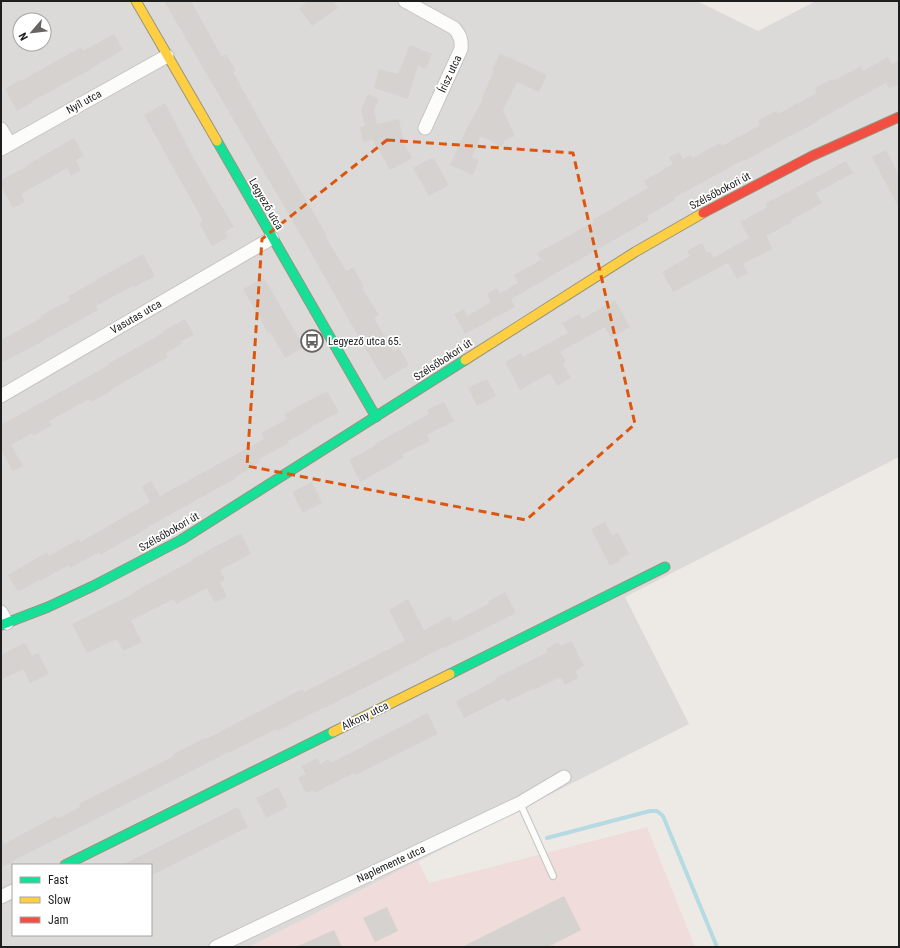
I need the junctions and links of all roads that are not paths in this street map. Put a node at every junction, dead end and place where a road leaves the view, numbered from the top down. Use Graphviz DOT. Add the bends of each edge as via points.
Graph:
graph roads {
  1 [pos="136,1"];
  2 [pos="405,1"];
  3 [pos="167,56"];
  4 [pos="899,117"];
  5 [pos="425,128"];
  6 [pos="1,129"];
  7 [pos="5,147"];
  8 [pos="272,238"];
  9 [pos="1,396"];
  10 [pos="376,417"];
  11 [pos="665,567"];
  12 [pos="3,620"];
  13 [pos="564,777"];
  14 [pos="520,803"];
  15 [pos="67,864"];
  16 [pos="554,876"];
  17 [pos="12,892"];
  18 [pos="1,897"];
  19 [pos="216,947"];
  1 -- 3 [label="street, Legyező utca"];
  2 -- 5 [label="street, Írisz utca" via="454,28 462,43"];
  3 -- 7 [label="street, Nyíl utca"];
  3 -- 8 [label="street, Legyező utca"];
  4 -- 10 [label="street, Szélsőbokori út" via="812,156 649,244"];
  6 -- 7 [label="street"];
  8 -- 9 [label="street, Vasutas utca"];
  8 -- 10 [label="street, Legyező utca"];
  10 -- 12 [label="street, Szélsőbokori út" via="181,540 126,570 47,607"];
  11 -- 15 [label="street, Alkony utca"];
  13 -- 14 [label="street, Naplemente utca"];
  14 -- 16 [label="lane"];
  14 -- 19 [label="street, Naplemente utca"];
  17 -- 18 [label="street"];
}
